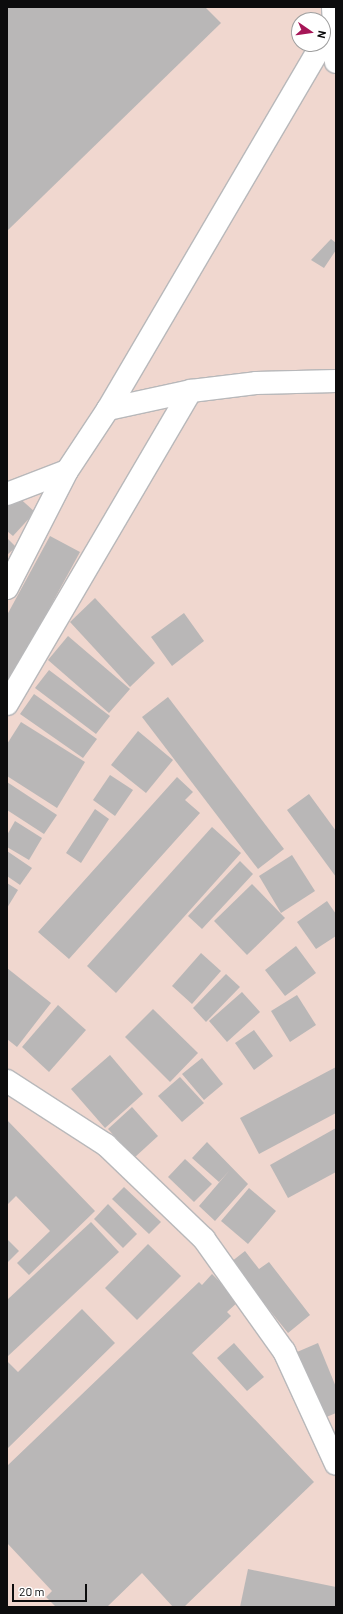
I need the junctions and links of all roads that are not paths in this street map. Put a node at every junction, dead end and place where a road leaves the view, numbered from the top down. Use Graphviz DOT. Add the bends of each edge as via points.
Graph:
graph roads {
  1 [pos="331,37"];
  2 [pos="315,52"];
  3 [pos="336,62"];
  4 [pos="336,381"];
  5 [pos="191,391"];
  6 [pos="108,409"];
  7 [pos="67,471"];
  8 [pos="7,494"];
  9 [pos="7,588"];
  10 [pos="7,704"];
  11 [pos="7,1081"];
  12 [pos="336,1464"];
  1 -- 3 [label="street"];
  2 -- 6 [label="street"];
  4 -- 5 [label="street" via="256,383"];
  5 -- 6 [label="street"];
  5 -- 10 [label="street"];
  6 -- 7 [label="street"];
  7 -- 8 [label="street"];
  7 -- 9 [label="street"];
  11 -- 12 [label="street" via="106,1145 204,1239 284,1351"];
}
